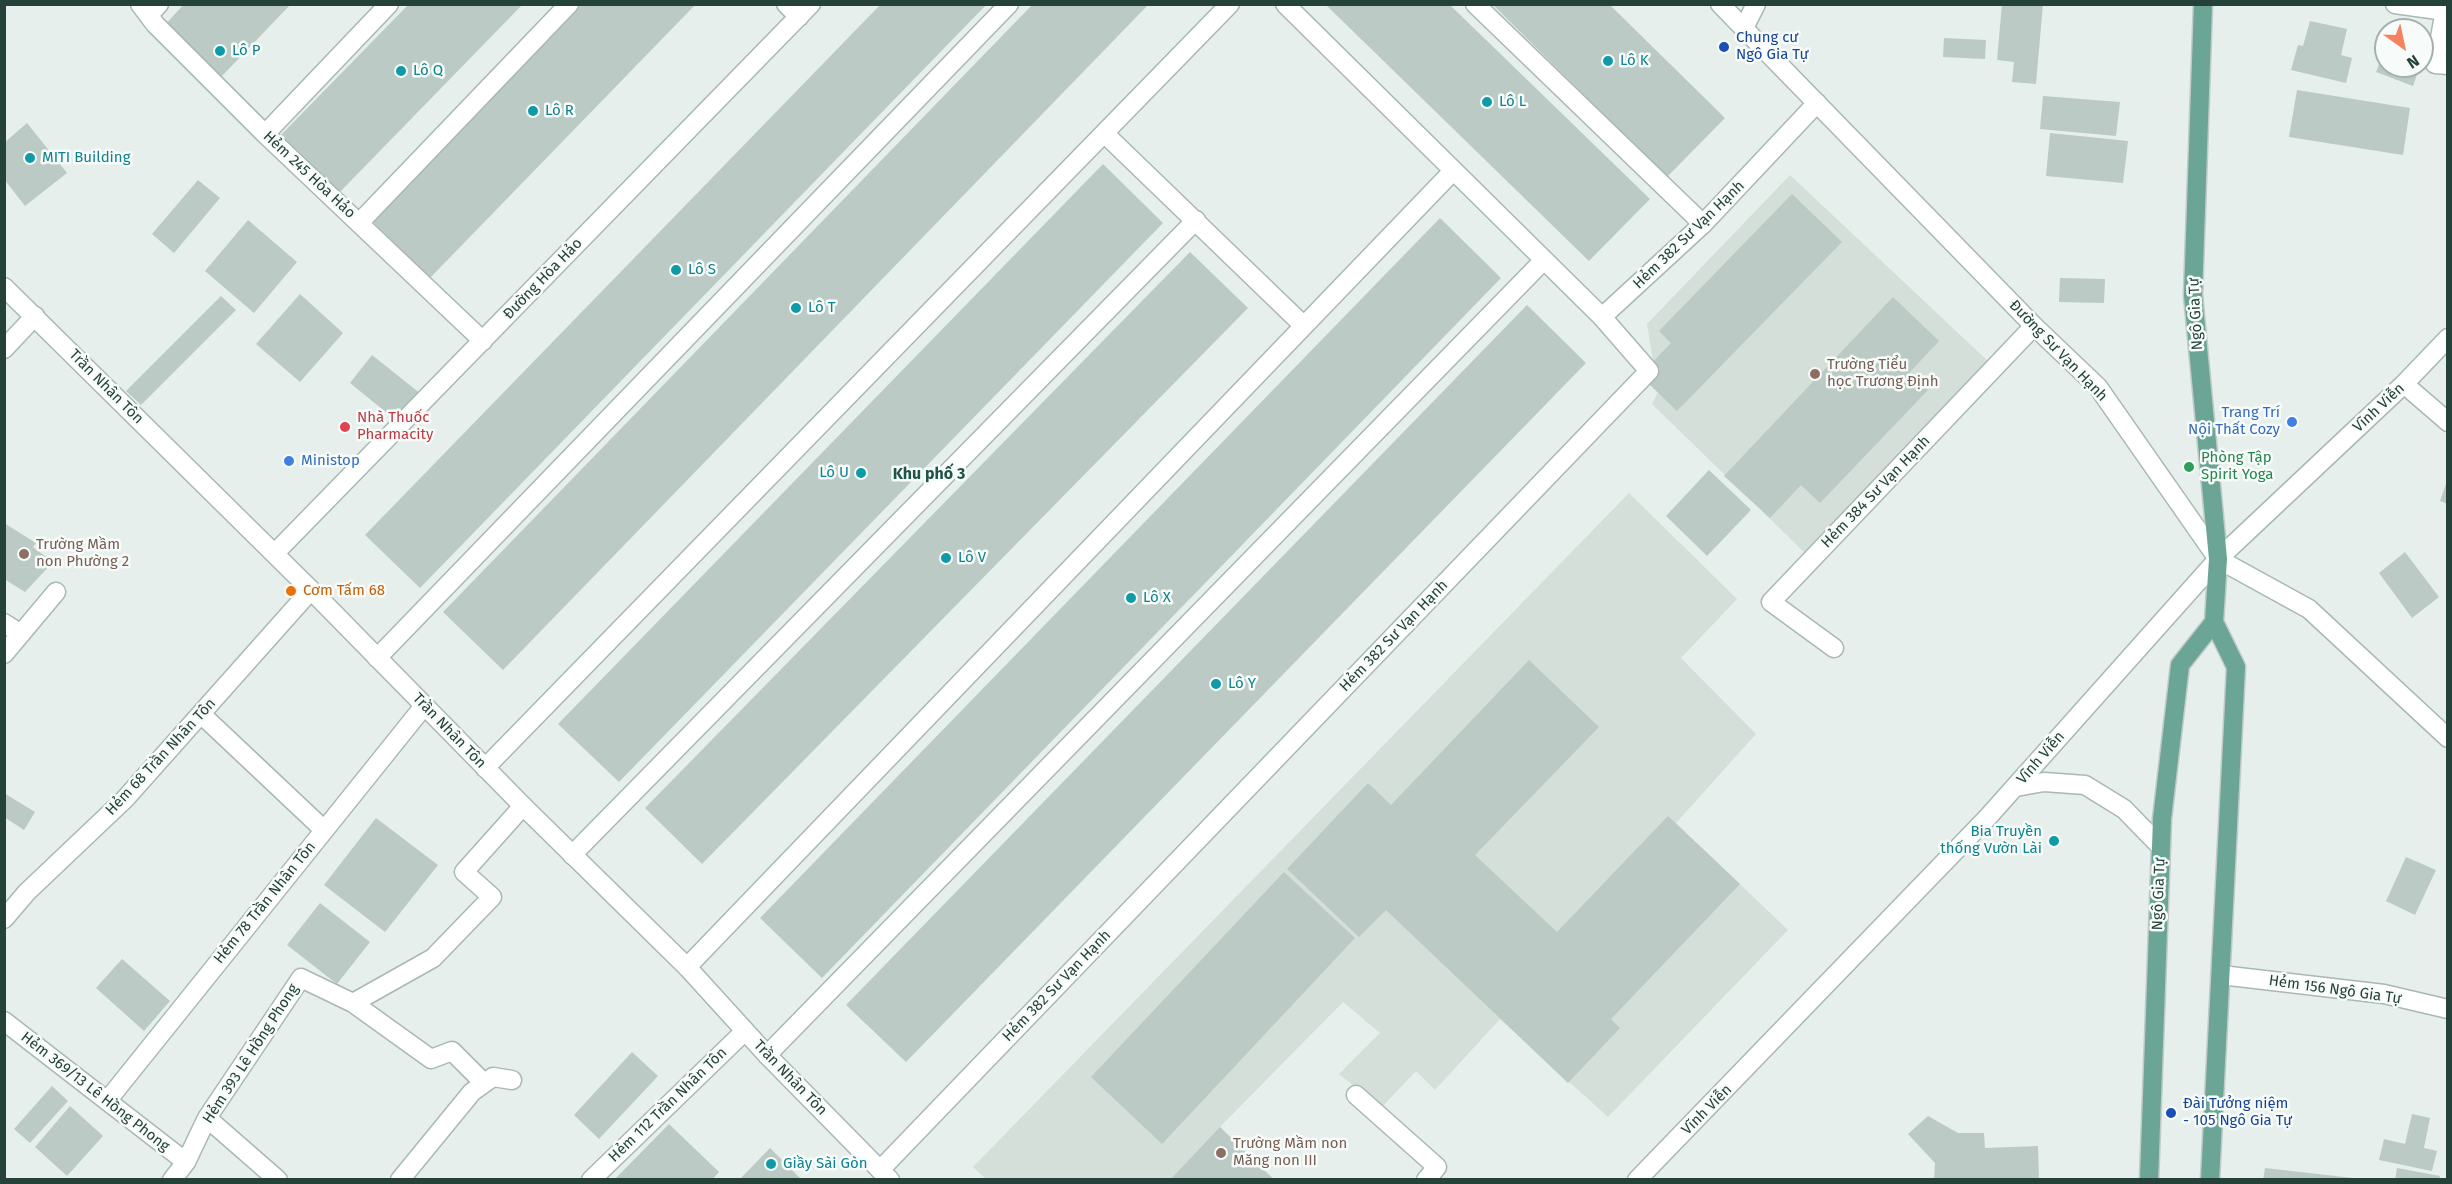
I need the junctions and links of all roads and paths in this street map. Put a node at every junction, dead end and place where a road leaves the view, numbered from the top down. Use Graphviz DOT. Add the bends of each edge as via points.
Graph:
graph roads {
  1 [pos="389,4"];
  2 [pos="569,4"];
  3 [pos="786,4"];
  4 [pos="1009,4"];
  5 [pos="1230,4"];
  6 [pos="1285,4"];
  7 [pos="1475,4"];
  8 [pos="1720,4"];
  9 [pos="1756,4"];
  10 [pos="2203,4"];
  11 [pos="2395,4"];
  12 [pos="149,8"];
  13 [pos="2445,8"];
  14 [pos="805,11"];
  15 [pos="1744,28"];
  16 [pos="2448,65"];
  17 [pos="1817,103"];
  18 [pos="265,134"];
  19 [pos="1105,134"];
  20 [pos="1453,171"];
  21 [pos="1196,220"];
  22 [pos="359,223"];
  23 [pos="1703,224"];
  24 [pos="1544,260"];
  25 [pos="4,287"];
  26 [pos="35,316"];
  27 [pos="1602,317"];
  28 [pos="1304,326"];
  29 [pos="2034,326"];
  30 [pos="2448,338"];
  31 [pos="483,341"];
  32 [pos="4,349"];
  33 [pos="2404,384"];
  34 [pos="2448,423"];
  35 [pos="275,553"];
  36 [pos="2218,559"];
  37 [pos="311,590"];
  38 [pos="56,592"];
  39 [pos="2214,622"];
  40 [pos="4,623"];
  41 [pos="21,634"];
  42 [pos="1834,648"];
  43 [pos="4,654"];
  44 [pos="377,658"];
  45 [pos="424,706"];
  46 [pos="201,714"];
  47 [pos="2448,738"];
  48 [pos="485,768"];
  49 [pos="2016,787"];
  50 [pos="523,806"];
  51 [pos="323,830"];
  52 [pos="2161,847"];
  53 [pos="572,855"];
  54 [pos="4,919"];
  55 [pos="687,967"];
  56 [pos="2221,975"];
  57 [pos="353,1003"];
  58 [pos="2448,1009"];
  59 [pos="4,1021"];
  60 [pos="745,1031"];
  61 [pos="767,1055"];
  62 [pos="512,1080"];
  63 [pos="484,1083"];
  64 [pos="1356,1095"];
  65 [pos="107,1101"];
  66 [pos="207,1118"];
  67 [pos="186,1162"];
  68 [pos="885,1175"];
  69 [pos="172,1179"];
  70 [pos="278,1179"];
  71 [pos="400,1179"];
  72 [pos="591,1179"];
  73 [pos="1426,1179"];
  74 [pos="1637,1179"];
  75 [pos="2149,1179"];
  76 [pos="2211,1179"];
  1 -- 18 [label="street"];
  2 -- 22 [label="street"];
  3 -- 14 [label="street"];
  4 -- 44 [label="street"];
  5 -- 19 [label="street"];
  6 -- 20 [label="street"];
  7 -- 23 [label="street"];
  8 -- 15 [label="street, Đường Sư Vạn Hạnh"];
  9 -- 15 [label="street"];
  10 -- 36 [label="main road, Ngô Gia Tự" via="2193,295"];
  11 -- 13 [label="street"];
  12 -- 18 [label="street, Hẻm 245 Hòa Hảo"];
  13 -- 16 [label="street" via="2436,64"];
  14 -- 31 [label="street, Đường Hòa Hảo"];
  15 -- 17 [label="street, Đường Sư Vạn Hạnh"];
  17 -- 23 [label="street, Hẻm 382 Sư Vạn Hạnh"];
  17 -- 29 [label="street, Đường Sư Vạn Hạnh"];
  18 -- 22 [label="street, Hẻm 245 Hòa Hảo"];
  19 -- 21 [label="street"];
  19 -- 48 [label="street"];
  20 -- 24 [label="street"];
  20 -- 28 [label="street"];
  21 -- 28 [label="street"];
  21 -- 53 [label="street"];
  22 -- 31 [label="street, Hẻm 245 Hòa Hảo"];
  23 -- 27 [label="street, Hẻm 382 Sư Vạn Hạnh"];
  24 -- 27 [label="street"];
  24 -- 61 [label="street"];
  25 -- 26 [label="street, Trần Nhân Tôn"];
  26 -- 32 [label="street"];
  26 -- 35 [label="street, Trần Nhân Tôn"];
  27 -- 68 [label="street, Hẻm 382 Sư Vạn Hạnh" via="1648,371"];
  28 -- 55 [label="street"];
  29 -- 36 [label="street, Đường Sư Vạn Hạnh" via="2098,387"];
  29 -- 42 [label="street, Hẻm 384 Sư Vạn Hạnh" via="1771,602"];
  30 -- 33 [label="street, Vĩnh Viễn"];
  31 -- 35 [label="street, Đường Hòa Hảo"];
  33 -- 34 [label="street"];
  33 -- 36 [label="street, Vĩnh Viễn"];
  35 -- 37 [label="street, Trần Nhân Tôn"];
  36 -- 39 [label="main road, Ngô Gia Tự"];
  36 -- 47 [label="street, Đường Sư Vạn Hạnh" via="2309,609"];
  36 -- 49 [label="street, Vĩnh Viễn"];
  37 -- 44 [label="street, Trần Nhân Tôn"];
  37 -- 46 [label="street, Hẻm 68 Trần Nhân Tôn"];
  38 -- 41 [label="street"];
  39 -- 52 [label="main road, Ngô Gia Tự" via="2180,665"];
  39 -- 56 [label="main road, Ngô Gia Tự" via="2236,667"];
  40 -- 41 [label="street"];
  41 -- 43 [label="street"];
  44 -- 45 [label="street, Trần Nhân Tôn"];
  45 -- 48 [label="street, Trần Nhân Tôn"];
  45 -- 51 [label="street, Hẻm 78 Trần Nhân Tôn"];
  46 -- 51 [label="street"];
  46 -- 54 [label="street, Hẻm 68 Trần Nhân Tôn" via="124,799"];
  48 -- 50 [label="street, Trần Nhân Tôn"];
  49 -- 52 [label="street" via="2044,782 2085,785 2124,809"];
  49 -- 74 [label="street, Vĩnh Viễn"];
  50 -- 53 [label="street, Trần Nhân Tôn"];
  50 -- 57 [label="street" via="464,872 492,897 433,958"];
  51 -- 65 [label="street, Hẻm 78 Trần Nhân Tôn"];
  52 -- 75 [label="main road, Ngô Gia Tự"];
  53 -- 55 [label="street, Trần Nhân Tôn"];
  55 -- 60 [label="street, Trần Nhân Tôn"];
  56 -- 58 [label="street, Hẻm 156 Ngô Gia Tự" via="2384,993"];
  56 -- 76 [label="main road, Ngô Gia Tự"];
  57 -- 63 [label="street" via="431,1059 452,1051"];
  57 -- 66 [label="street, Hẻm 393 Lê Hồng Phong" via="302,978"];
  59 -- 65 [label="street, Hẻm 369/13 Lê Hồng Phong"];
  60 -- 61 [label="street, Trần Nhân Tôn"];
  60 -- 72 [label="street, Hẻm 112 Trần Nhân Tôn"];
  61 -- 68 [label="street, Trần Nhân Tôn"];
  62 -- 63 [label="street" via="493,1077"];
  63 -- 71 [label="street" via="472,1092"];
  64 -- 73 [label="street" via="1437,1167"];
  65 -- 67 [label="street, Hẻm 369/13 Lê Hồng Phong"];
  66 -- 67 [label="street, Hẻm 393 Lê Hồng Phong"];
  66 -- 70 [label="street"];
  67 -- 69 [label="street, Hẻm 393 Lê Hồng Phong"];
}
